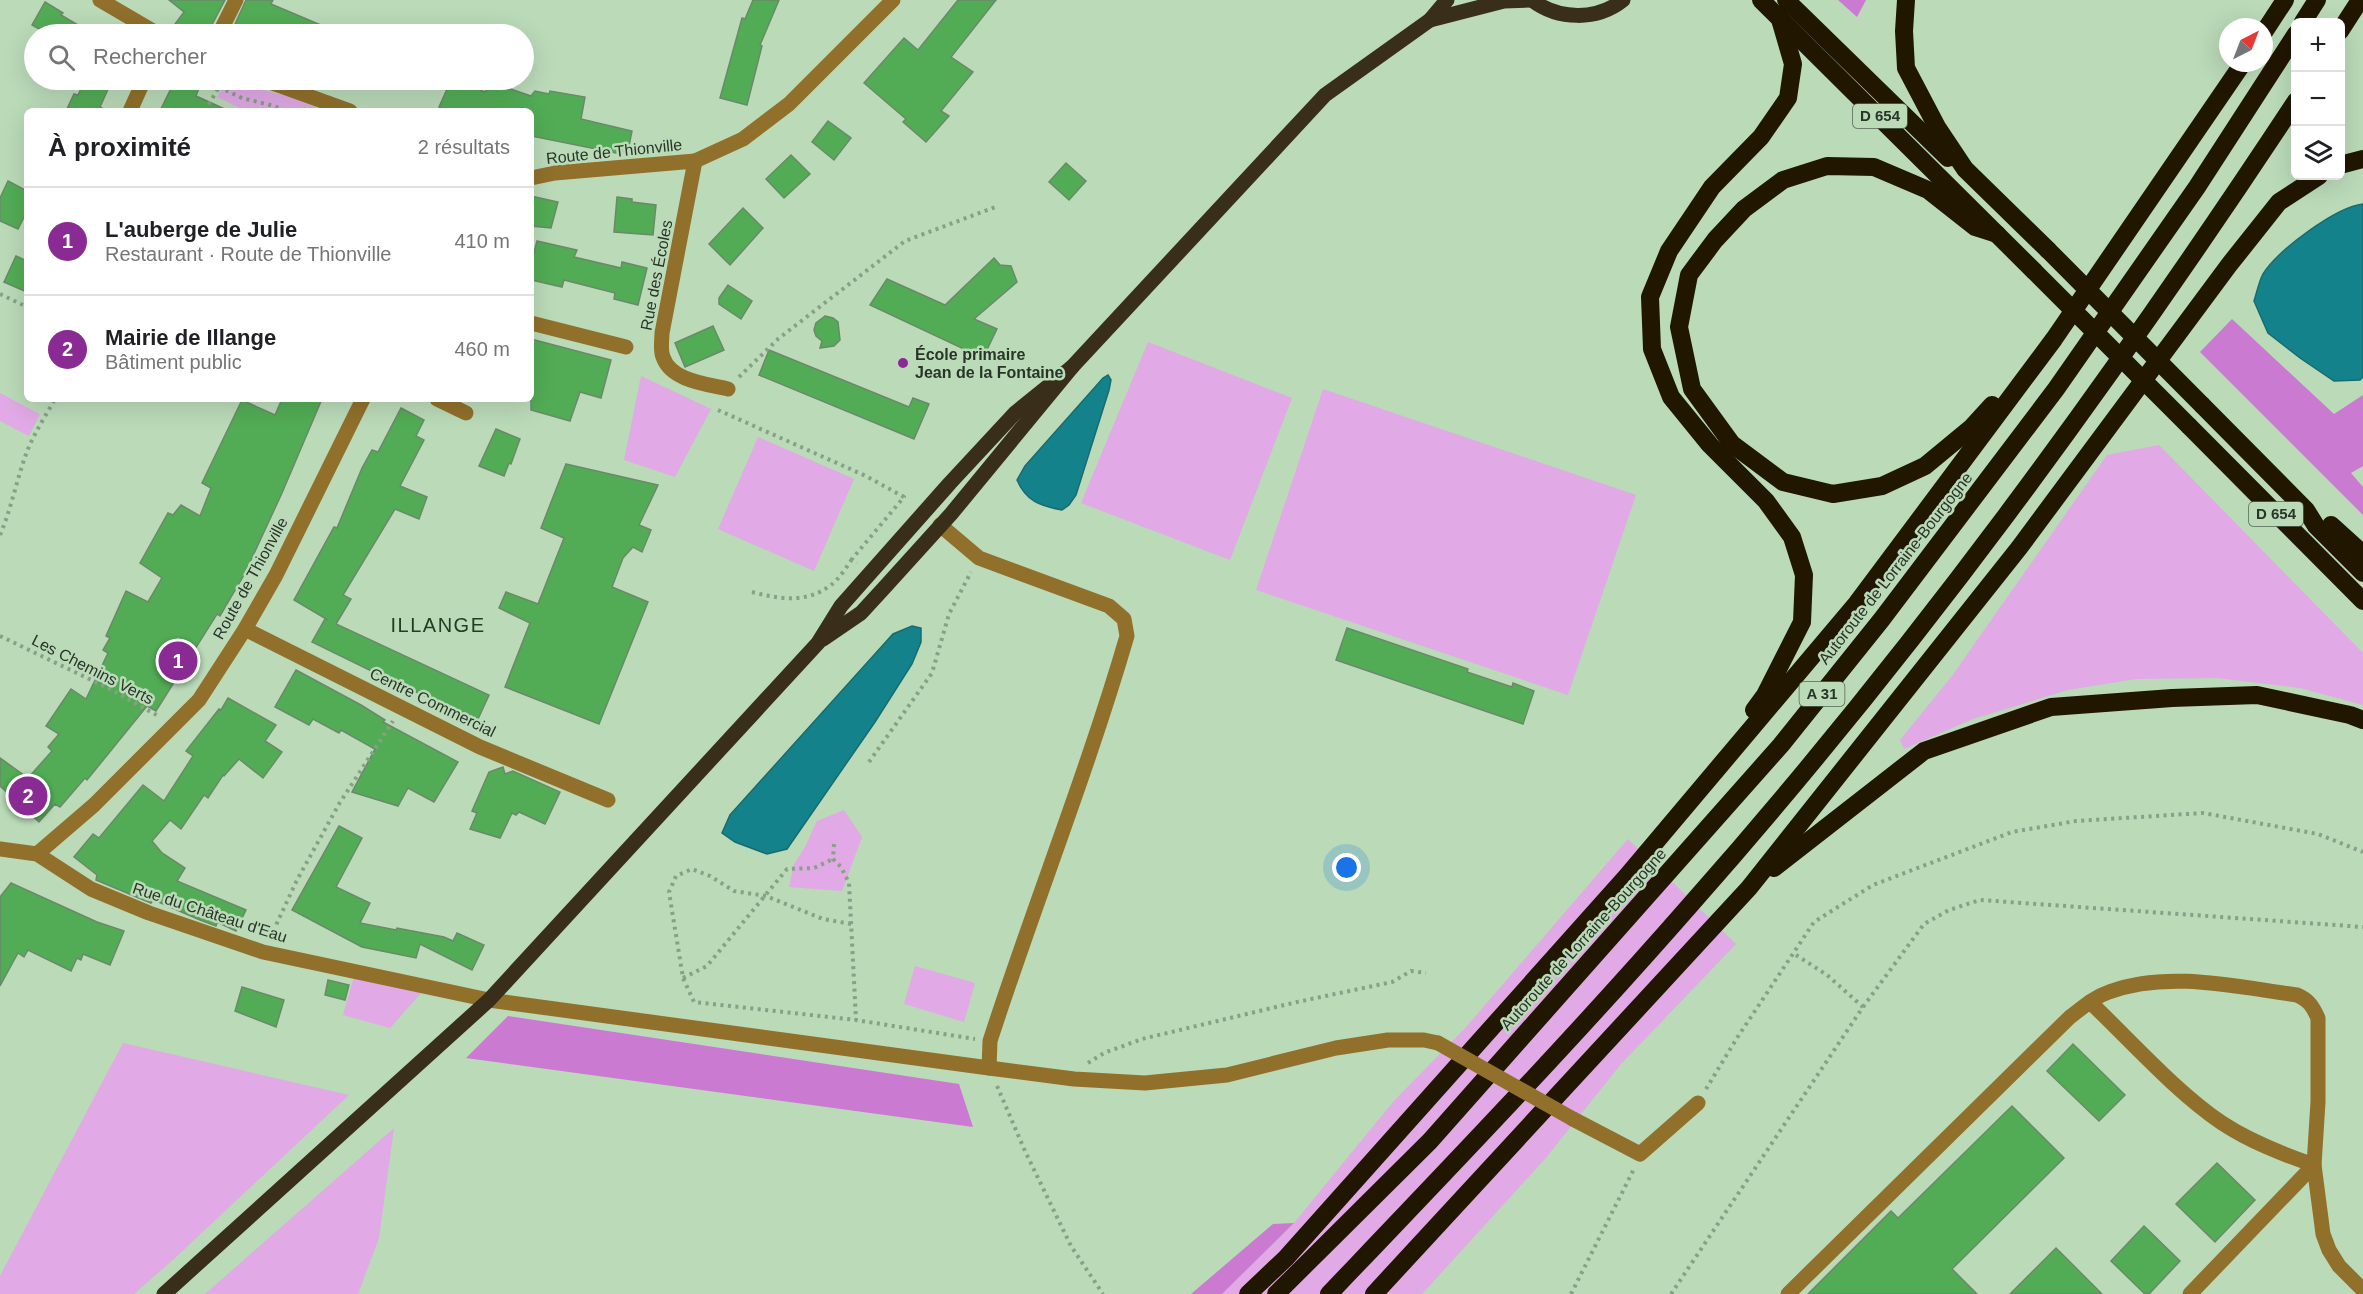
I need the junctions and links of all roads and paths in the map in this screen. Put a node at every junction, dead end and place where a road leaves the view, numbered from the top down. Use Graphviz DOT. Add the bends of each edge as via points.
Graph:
graph roads {
  1 [pos="100,0"];
  2 [pos="236,0"];
  3 [pos="1447,0"];
  4 [pos="1531,0"];
  5 [pos="1623,0"];
  6 [pos="1761,0"];
  7 [pos="1906,0"];
  8 [pos="2270,0"];
  9 [pos="2285,0"];
  10 [pos="2317,0"];
  11 [pos="2360,0"];
  12 [pos="886,2"];
  13 [pos="1783,8"];
  14 [pos="2261,18"];
  15 [pos="2273,18"];
  16 [pos="2306,18"];
  17 [pos="1430,20"];
  18 [pos="2345,23"];
  19 [pos="141,24"];
  20 [pos="224,24"];
  21 [pos="2291,40"];
  22 [pos="2232,72"];
  23 [pos="2237,72"];
  24 [pos="139,90"];
  25 [pos="217,90"];
  26 [pos="225,90"];
  27 [pos="292,90"];
  28 [pos="2214,105"];
  29 [pos="2291,107"];
  30 [pos="131,108"];
  31 [pos="207,108"];
  32 [pos="278,108"];
  33 [pos="342,108"];
  34 [pos="2363,159"];
  35 [pos="695,160"];
  36 [pos="2345,164"];
  37 [pos="1965,169"];
  38 [pos="534,177"];
  39 [pos="2313,180"];
  40 [pos="998,206"];
  41 [pos="1997,234"];
  42 [pos="0,294"];
  43 [pos="24,306"];
  44 [pos="534,324"];
  45 [pos="626,347"];
  46 [pos="2047,348"];
  47 [pos="1072,367"];
  48 [pos="728,389"];
  49 [pos="54,402"];
  50 [pos="362,402"];
  51 [pos="443,402"];
  52 [pos="718,410"];
  53 [pos="466,413"];
  54 [pos="950,483"];
  55 [pos="2306,510"];
  56 [pos="946,519"];
  57 [pos="0,535"];
  58 [pos="2363,554"];
  59 [pos="979,558"];
  60 [pos="852,559"];
  61 [pos="2363,573"];
  62 [pos="869,574"];
  63 [pos="752,591"];
  64 [pos="2363,601"];
  65 [pos="245,629"];
  66 [pos="0,636"];
  67 [pos="818,643"];
  68 [pos="402,708"];
  69 [pos="2363,720"];
  70 [pos="176,722"];
  71 [pos="869,762"];
  72 [pos="608,800"];
  73 [pos="834,844"];
  74 [pos="0,849"];
  75 [pos="2363,852"];
  76 [pos="37,854"];
  77 [pos="833,859"];
  78 [pos="1628,876"];
  79 [pos="1749,888"];
  80 [pos="766,896"];
  81 [pos="851,924"];
  82 [pos="2363,927"];
  83 [pos="264,952"];
  84 [pos="1793,953"];
  85 [pos="1426,973"];
  86 [pos="683,978"];
  87 [pos="489,1000"];
  88 [pos="2090,1002"];
  89 [pos="1863,1007"];
  90 [pos="856,1020"];
  91 [pos="990,1041"];
  92 [pos="989,1068"];
  93 [pos="1074,1079"];
  94 [pos="1698,1103"];
  95 [pos="1640,1154"];
  96 [pos="2314,1166"];
  97 [pos="2363,1290"];
  98 [pos="164,1294"];
  99 [pos="1103,1294"];
  100 [pos="1248,1294"];
  101 [pos="1275,1294"];
  102 [pos="1329,1294"];
  103 [pos="1374,1294"];
  104 [pos="1571,1294"];
  105 [pos="1671,1294"];
  106 [pos="1788,1294"];
  107 [pos="2190,1294"];
  1 -- 19 [label="street"];
  2 -- 20 [label="street"];
  3 -- 17 [label="main road"];
  4 -- 5 [label="main road" via="1544,9 1568,15 1592,14"];
  4 -- 17 [label="main road" via="1504,1"];
  6 -- 13 [label="highway, D 654"];
  7 -- 37 [label="highway" via="1906,68"];
  8 -- 14 [label="highway"];
  9 -- 15 [label="highway"];
  10 -- 16 [label="highway"];
  11 -- 18 [label="highway"];
  12 -- 35 [label="street, Route de Thionville" via="789,104 743,140"];
  13 -- 37 [label="highway, D 654" via="1953,163"];
  13 -- 41 [label="highway, D 654"];
  13 -- 78 [label="highway" via="1793,64 1788,98 1761,137 1712,187 1669,251 1650,297 1652,349 1671,397 1710,445 1766,501 1792,537 1804,575 1802,622 1765,695"];
  17 -- 47 [label="main road" via="1324,95"];
  21 -- 101 [label="highway, Autoroute de Lorraine-Bourgogne / A 31" via="2196,187 2056,389 1781,745 1430,1141"];
  22 -- 28 [label="highway"];
  23 -- 28 [label="highway"];
  24 -- 30 [label="street"];
  25 -- 31 [label="path"];
  26 -- 32 [label="path"];
  27 -- 33 [label="street"];
  28 -- 46 [label="highway"];
  29 -- 102 [label="highway, A 31" via="2082,412 1807,768 1694,902"];
  34 -- 36 [label="highway"];
  35 -- 38 [label="street, Route de Thionville"];
  35 -- 48 [label="street, Rue des Écoles" via="662,333 663,357 673,372"];
  37 -- 55 [label="highway, D 654, bridge"];
  39 -- 79 [label="highway" via="2279,202 2243,247 2019,548"];
  40 -- 48 [label="path" via="905,241 778,339"];
  41 -- 46 [label="highway" via="1975,227 1928,190 1874,166 1827,166 1783,180 1744,209 1689,275 1678,327 1692,389 1732,444 1766,470 1783,482 1833,494 1882,486 1925,466 1971,428"];
  41 -- 64 [label="highway, D 654, bridge"];
  42 -- 43 [label="path"];
  44 -- 45 [label="street"];
  46 -- 78 [label="highway" via="1857,603"];
  47 -- 54 [label="main road" via="1015,413"];
  47 -- 56 [label="main road"];
  49 -- 57 [label="path" via="29,447"];
  50 -- 65 [label="street, Route de Thionville"];
  51 -- 53 [label="street"];
  52 -- 60 [label="path" via="904,497"];
  54 -- 56 [label="main road"];
  54 -- 62 [label="main road"];
  55 -- 58 [label="highway" via="2327,521"];
  55 -- 61 [label="highway, D 654" via="2316,526"];
  56 -- 59 [label="street"];
  56 -- 67 [label="main road" via="861,613"];
  59 -- 71 [label="path" via="949,614 932,673"];
  59 -- 91 [label="street" via="1109,606 1124,619 1127,636 1083,778"];
  60 -- 62 [label="path"];
  60 -- 63 [label="path" via="831,585 810,597 780,600"];
  62 -- 67 [label="main road" via="841,606"];
  65 -- 68 [label="street, Centre Commercial"];
  65 -- 70 [label="street, Route de Thionville" via="199,700"];
  66 -- 70 [label="path, Les Chemins Verts"];
  67 -- 87 [label="main road"];
  68 -- 72 [label="street, Centre Commercial" via="480,747"];
  68 -- 83 [label="path" via="339,804 297,880"];
  69 -- 79 [label="highway" via="2257,695 2051,707 1924,751"];
  70 -- 76 [label="street, Route de Thionville" via="94,805"];
  73 -- 77 [label="path"];
  74 -- 76 [label="street"];
  75 -- 84 [label="path" via="2318,834 2204,813 2076,821 2012,832 1873,885 1814,922"];
  76 -- 83 [label="street, Rue du Château d'Eau" via="91,890"];
  77 -- 80 [label="path" via="814,868 787,869"];
  77 -- 81 [label="path" via="849,883"];
  78 -- 100 [label="highway" via="1286,1258"];
  79 -- 103 [label="highway"];
  80 -- 81 [label="path" via="823,920"];
  80 -- 86 [label="path" via="707,966"];
  80 -- 86 [label="path" via="734,891 692,869 676,876 669,892"];
  81 -- 90 [label="path"];
  82 -- 89 [label="path" via="1980,900 1949,910 1924,924"];
  83 -- 87 [label="street, Rue du Château d'Eau"];
  84 -- 89 [label="path" via="1827,975"];
  84 -- 94 [label="path"];
  85 -- 93 [label="path" via="1411,970 1392,982 1142,1039 1104,1053 1085,1065"];
  86 -- 90 [label="path" via="693,1002"];
  87 -- 92 [label="street, Rue du Château d'Eau"];
  87 -- 98 [label="main road"];
  88 -- 96 [label="street" via="2223,1124 2272,1150"];
  88 -- 96 [label="street" via="2107,993 2150,982 2197,982 2305,998 2318,1018"];
  88 -- 106 [label="street" via="2070,1017"];
  89 -- 105 [label="path"];
  90 -- 91 [label="path"];
  91 -- 92 [label="street"];
  92 -- 93 [label="street, Rue du Château d'Eau"];
  92 -- 99 [label="path" via="1071,1246"];
  93 -- 95 [label="street, Rue du Château d'Eau, bridge" via="1144,1083 1227,1075 1336,1048 1388,1040 1424,1040 1438,1043"];
  94 -- 95 [label="street"];
  95 -- 104 [label="path"];
  96 -- 97 [label="street" via="2323,1234 2329,1250"];
  96 -- 107 [label="street"];
}
